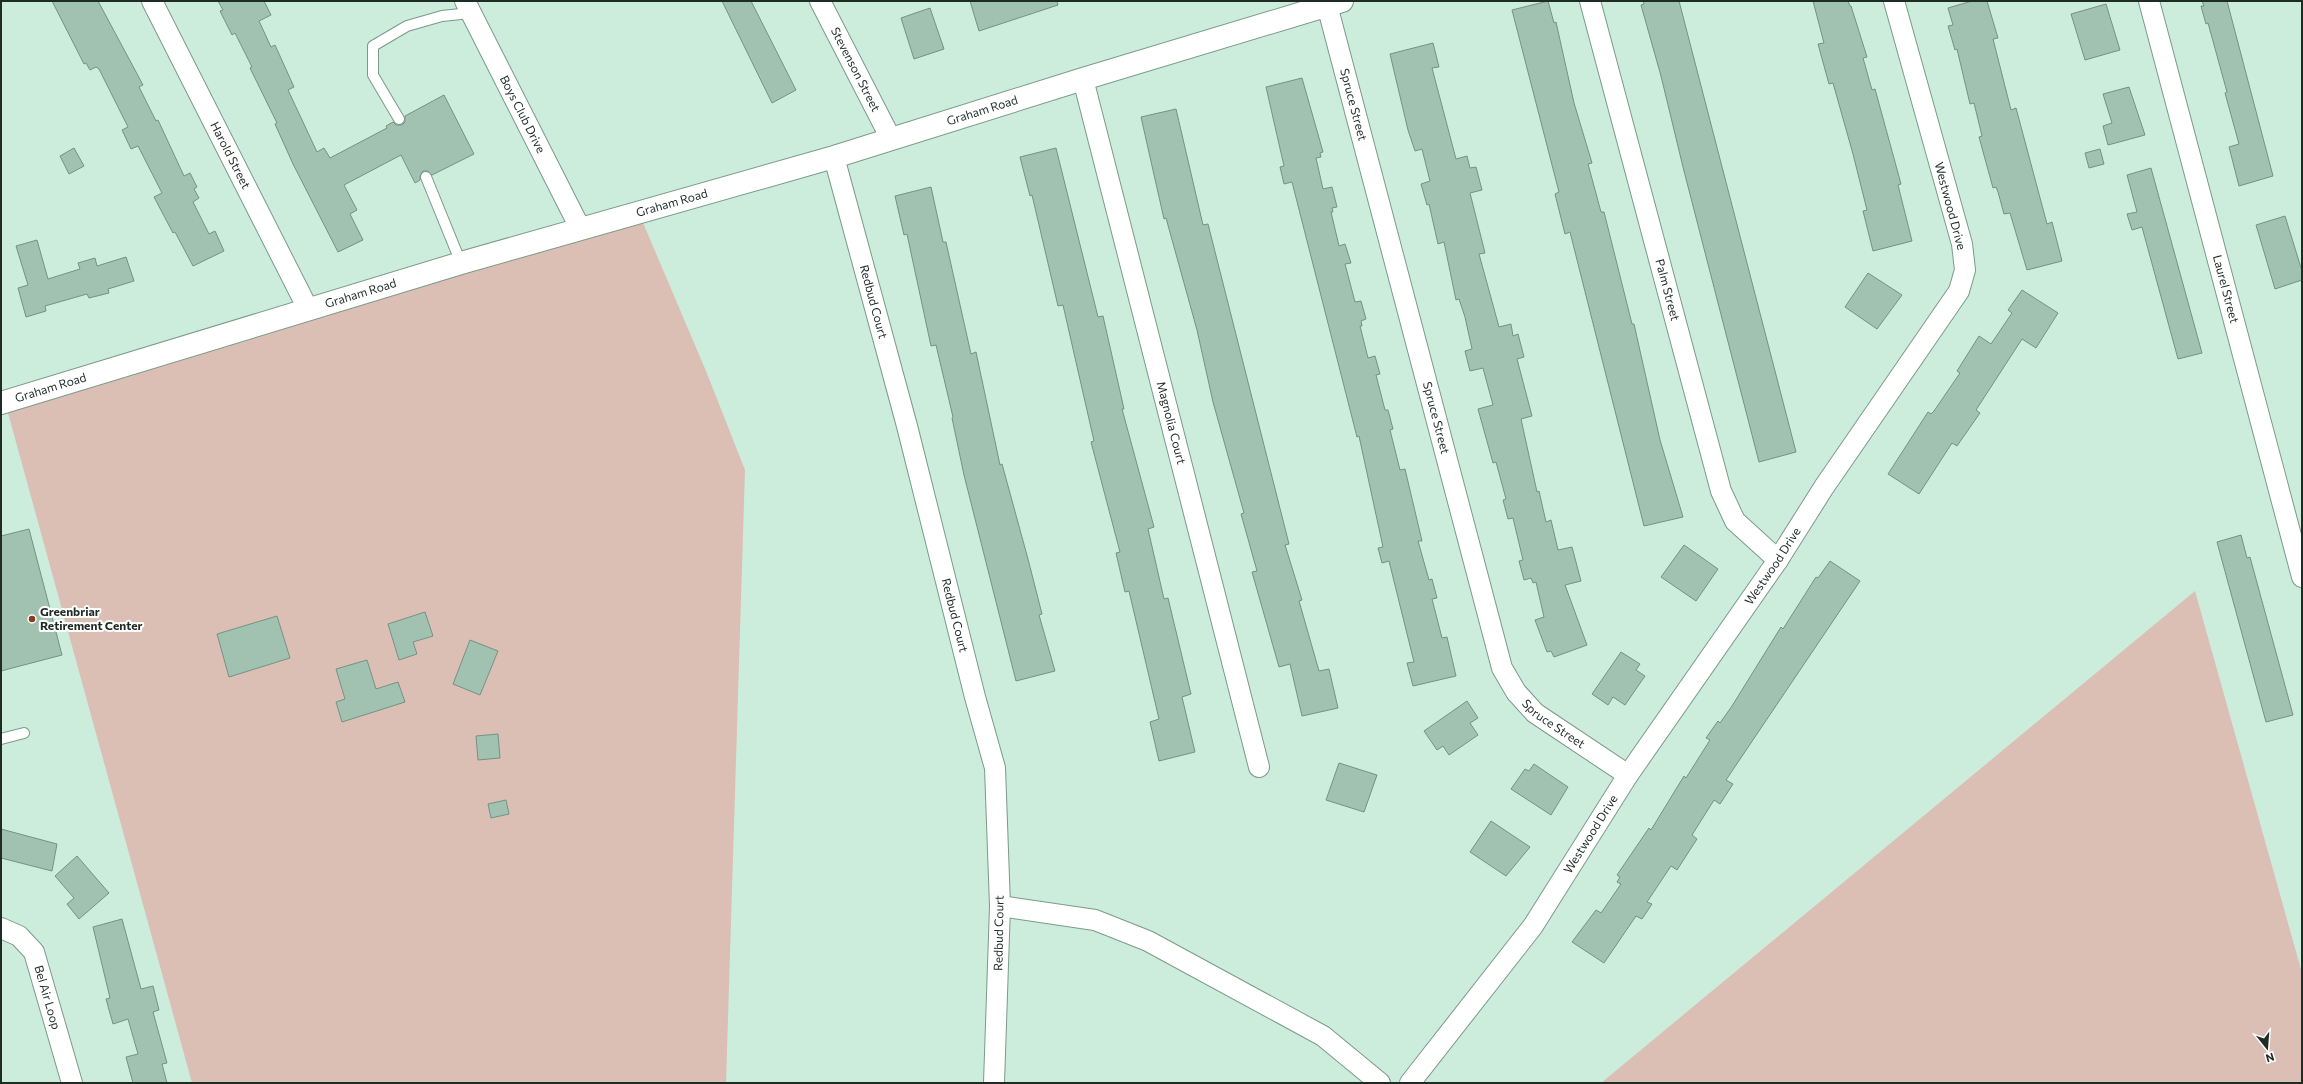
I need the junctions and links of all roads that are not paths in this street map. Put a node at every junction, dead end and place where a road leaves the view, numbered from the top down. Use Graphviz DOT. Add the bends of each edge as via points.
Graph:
graph roads {
  1 [pos="152,1"];
  2 [pos="820,1"];
  3 [pos="1590,1"];
  4 [pos="1894,1"];
  5 [pos="2149,1"];
  6 [pos="1334,3"];
  7 [pos="468,7"];
  8 [pos="1083,79"];
  9 [pos="399,119"];
  10 [pos="891,139"];
  11 [pos="834,157"];
  12 [pos="426,177"];
  13 [pos="580,228"];
  14 [pos="462,263"];
  15 [pos="308,309"];
  16 [pos="1,403"];
  17 [pos="1778,560"];
  18 [pos="2302,577"];
  19 [pos="24,733"];
  20 [pos="1,739"];
  21 [pos="1259,767"];
  22 [pos="1628,775"];
  23 [pos="1000,906"];
  24 [pos="1,928"];
  25 [pos="72,1083"];
  26 [pos="994,1083"];
  27 [pos="1380,1083"];
  28 [pos="1410,1083"];
  1 -- 15 [label="street, Harold Street"];
  2 -- 10 [label="street, Stevenson Street"];
  3 -- 17 [label="street, Palm Street" via="1721,491 1735,521"];
  4 -- 17 [label="street, Westwood Drive" via="1962,244 1965,270 1959,291 1824,487"];
  5 -- 18 [label="street, Laurel Street"];
  6 -- 8 [label="main road, Graham Road"];
  6 -- 22 [label="street, Spruce Street" via="1502,668 1516,692 1535,712"];
  7 -- 9 [label="lane" via="407,26 372,46 373,75"];
  7 -- 13 [label="street, Boys Club Drive"];
  8 -- 10 [label="main road, Graham Road"];
  8 -- 21 [label="street, Magnolia Court"];
  10 -- 11 [label="main road, Graham Road"];
  11 -- 13 [label="main road, Graham Road"];
  11 -- 23 [label="street, Redbud Court" via="907,426 995,768"];
  12 -- 14 [label="lane"];
  13 -- 14 [label="main road, Graham Road"];
  14 -- 15 [label="main road, Graham Road"];
  15 -- 16 [label="main road, Graham Road"];
  17 -- 22 [label="street, Westwood Drive"];
  19 -- 20 [label="lane"];
  22 -- 28 [label="street, Westwood Drive" via="1533,926"];
  23 -- 26 [label="street, Redbud Court"];
  23 -- 27 [label="street" via="1095,920 1148,941 1323,1036"];
  24 -- 25 [label="street, Bel Air Loop" via="19,936 34,952"];
}
